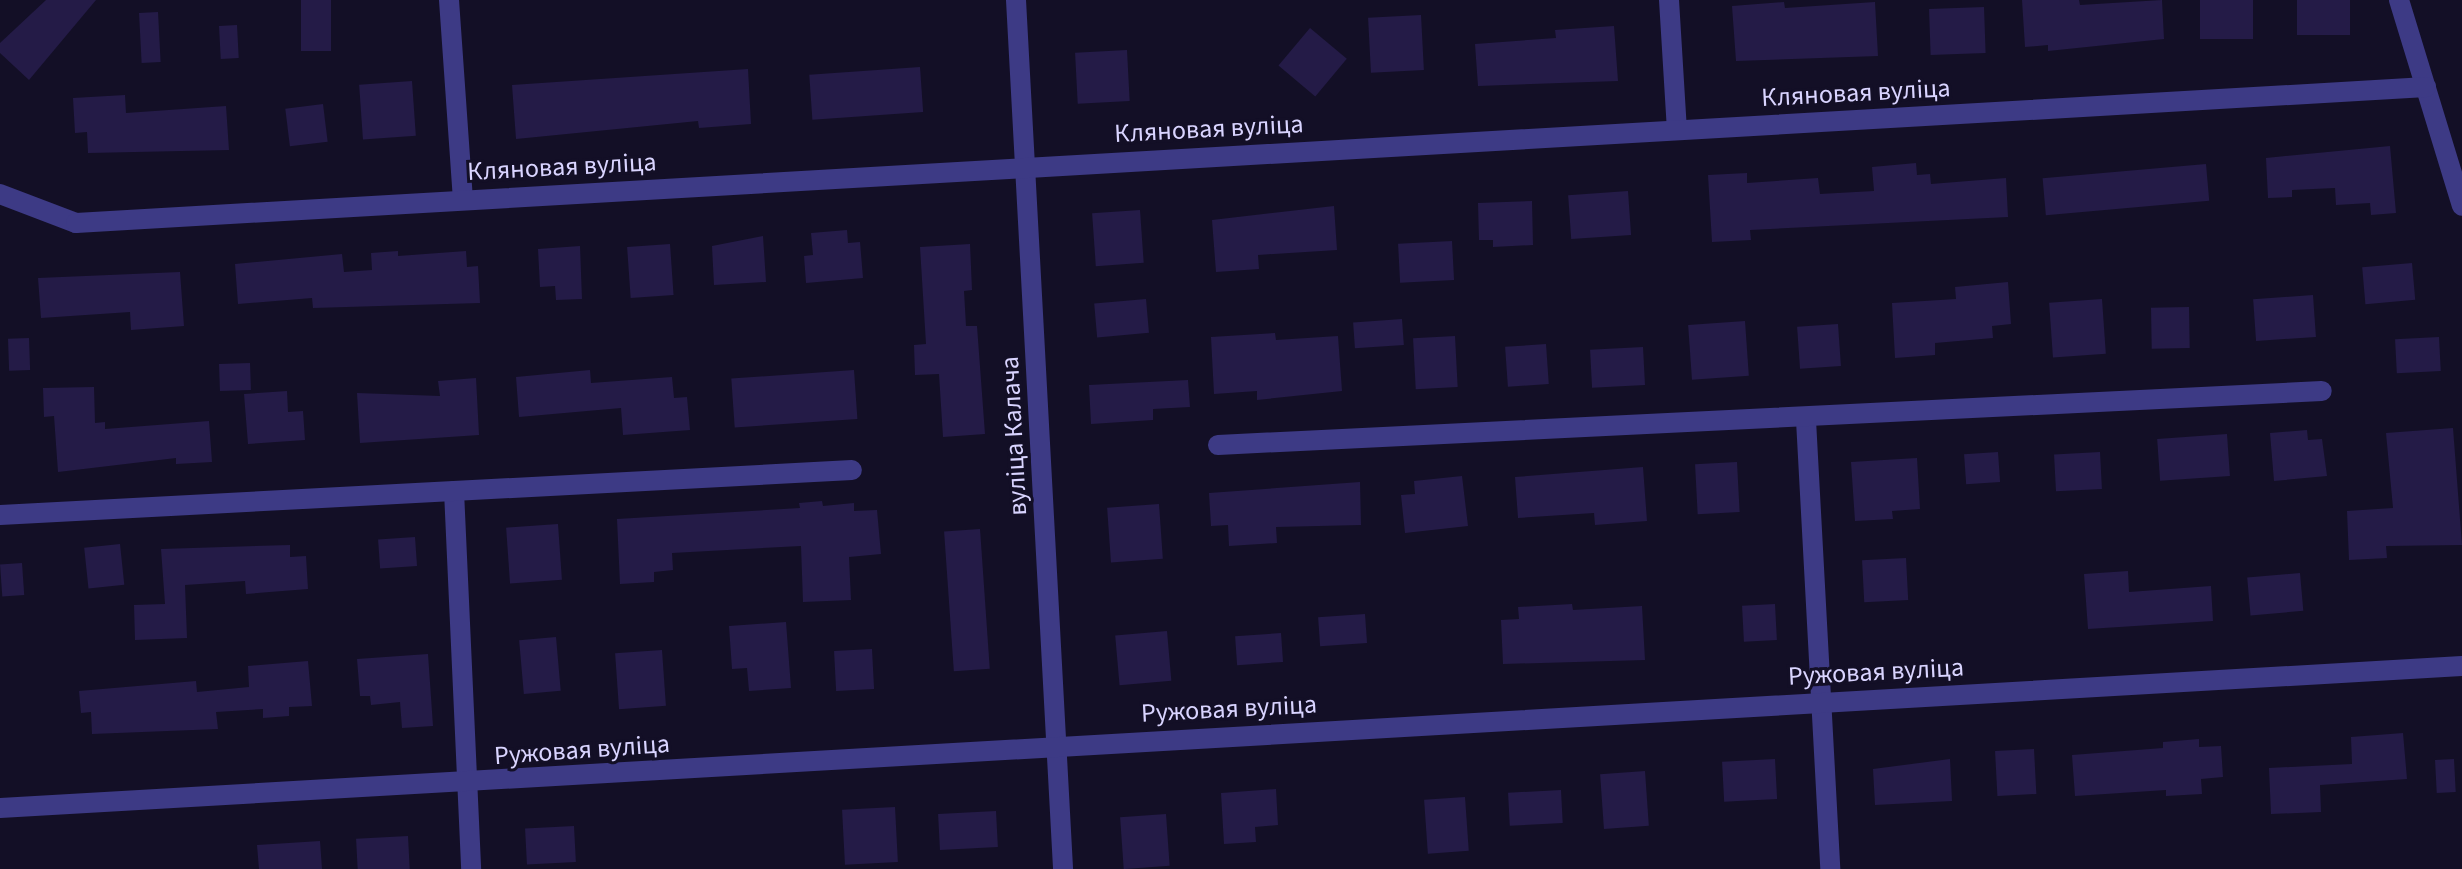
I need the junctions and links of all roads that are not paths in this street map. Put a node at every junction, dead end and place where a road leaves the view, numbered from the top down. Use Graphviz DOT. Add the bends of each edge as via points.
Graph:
graph roads {
  1 [pos="449,0"];
  2 [pos="1016,0"];
  3 [pos="1669,0"];
  4 [pos="2399,0"];
  5 [pos="2426,87"];
  6 [pos="1677,129"];
  7 [pos="1026,166"];
  8 [pos="0,194"];
  9 [pos="463,199"];
  10 [pos="2462,206"];
  11 [pos="2322,391"];
  12 [pos="1806,420"];
  13 [pos="1218,445"];
  14 [pos="852,470"];
  15 [pos="454,491"];
  16 [pos="0,515"];
  17 [pos="2462,666"];
  18 [pos="1823,700"];
  19 [pos="1056,745"];
  20 [pos="465,784"];
  21 [pos="0,808"];
  22 [pos="471,869"];
  23 [pos="1063,869"];
  24 [pos="1830,869"];
  1 -- 9 [label="street"];
  2 -- 7 [label="street, вуліца Калача"];
  3 -- 6 [label="street"];
  4 -- 5 [label="street"];
  5 -- 6 [label="street, Кляновая вуліца"];
  5 -- 10 [label="street"];
  6 -- 7 [label="street, Кляновая вуліца"];
  7 -- 9 [label="street, Кляновая вуліца"];
  7 -- 19 [label="street, вуліца Калача"];
  8 -- 9 [label="street, Кляновая вуліца" via="76,223"];
  11 -- 12 [label="street"];
  12 -- 13 [label="street"];
  12 -- 18 [label="street"];
  14 -- 15 [label="street"];
  15 -- 16 [label="street"];
  15 -- 20 [label="street"];
  17 -- 18 [label="street, Ружовая вуліца"];
  18 -- 19 [label="street, Ружовая вуліца"];
  18 -- 24 [label="street"];
  19 -- 20 [label="street, Ружовая вуліца"];
  19 -- 23 [label="street, вуліца Калача"];
  20 -- 21 [label="street, Ружовая вуліца"];
  20 -- 22 [label="street"];
}
